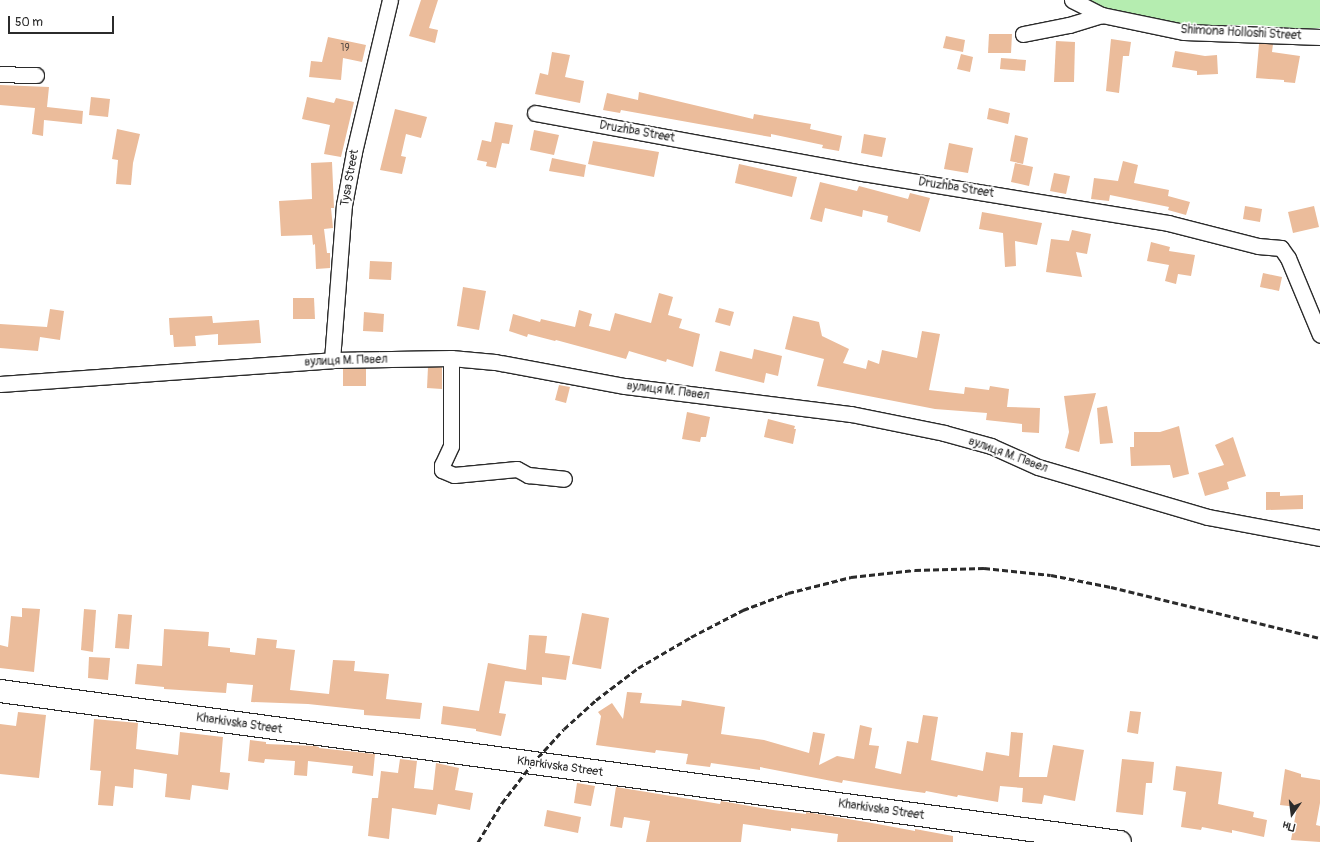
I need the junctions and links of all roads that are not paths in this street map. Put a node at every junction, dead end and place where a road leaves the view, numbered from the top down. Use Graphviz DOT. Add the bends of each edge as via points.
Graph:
graph roads {
  1 [pos="390,0"];
  2 [pos="1072,0"];
  3 [pos="1102,15"];
  4 [pos="1023,34"];
  5 [pos="1320,37"];
  6 [pos="0,74"];
  7 [pos="36,76"];
  8 [pos="536,113"];
  9 [pos="1320,335"];
  10 [pos="451,358"];
  11 [pos="332,360"];
  12 [pos="0,384"];
  13 [pos="564,479"];
  14 [pos="1320,538"];
  15 [pos="0,691"];
  16 [pos="1120,842"];
  1 -- 11 [label="street, Tysa Street" via="344,205"];
  2 -- 3 [label="street, Shimona Holloshi Street"];
  3 -- 4 [label="street" via="1069,25"];
  3 -- 5 [label="street, Shimona Holloshi Street" via="1184,32"];
  6 -- 7 [label="street"];
  8 -- 9 [label="street, Druzhba Street" via="863,173 1168,222 1258,246 1282,248"];
  10 -- 11 [label="street, вулиця М. Павел"];
  10 -- 13 [label="street" via="451,446 442,470 454,475 517,469 528,475"];
  10 -- 14 [label="street, вулиця М. Павел" via="495,362 625,386 851,414 944,433 991,446 1038,467 1208,517"];
  11 -- 12 [label="street, вулиця М. Павел"];
  15 -- 16 [label="street, Kharkivska Street"];
}
